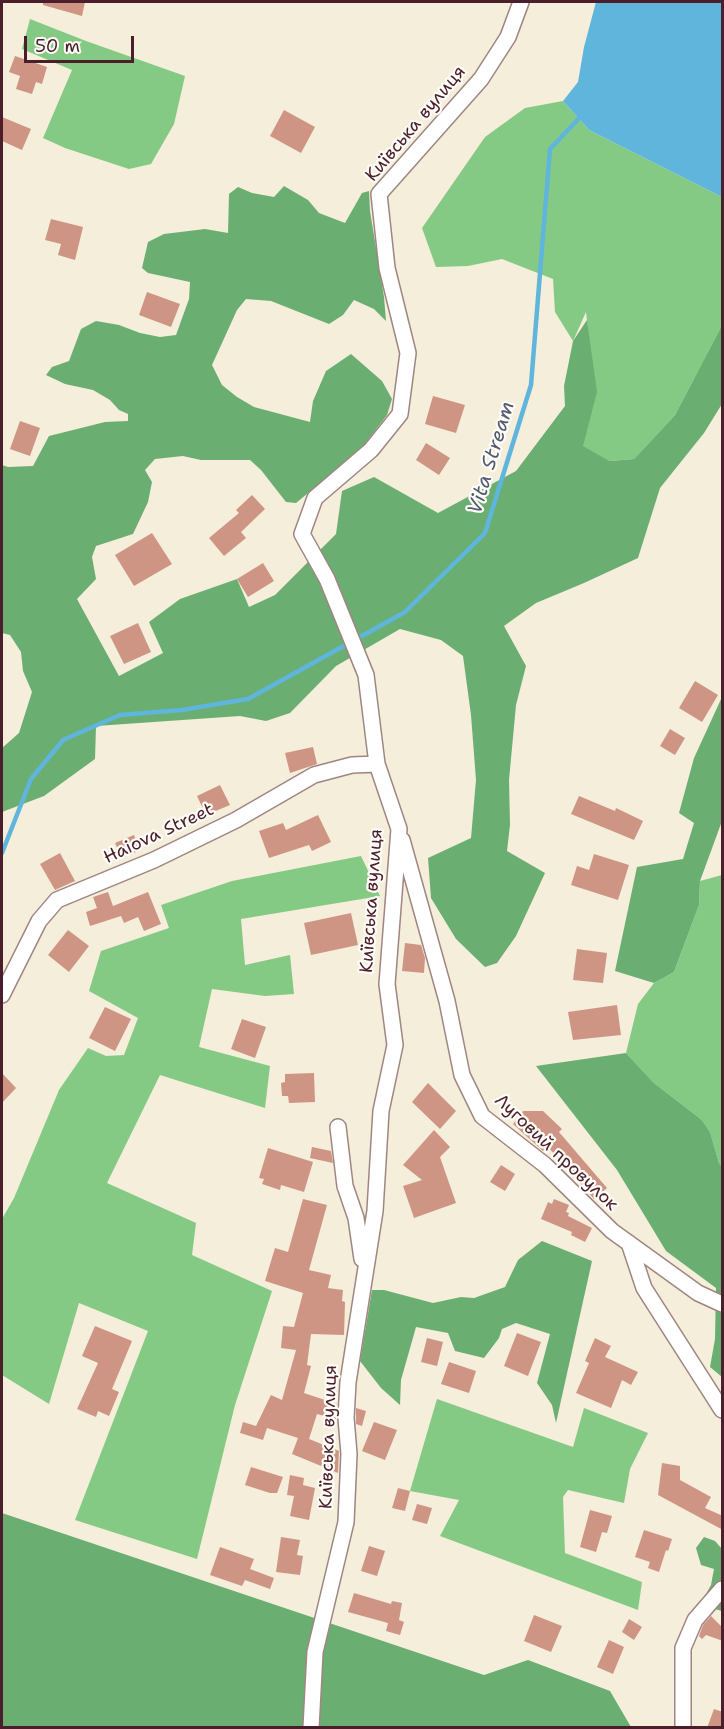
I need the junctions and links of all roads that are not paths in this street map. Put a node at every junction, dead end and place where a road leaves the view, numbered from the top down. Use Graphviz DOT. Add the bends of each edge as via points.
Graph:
graph roads {
  1 [pos="521,2"];
  2 [pos="377,764"];
  3 [pos="399,829"];
  4 [pos="2,995"];
  5 [pos="338,1127"];
  6 [pos="629,1243"];
  7 [pos="364,1275"];
  8 [pos="723,1304"];
  9 [pos="723,1410"];
  10 [pos="723,1588"];
  11 [pos="311,1728"];
  12 [pos="683,1728"];
  1 -- 2 [label="street, Київська вулиця" via="508,37 481,79 379,194 387,268 408,353 400,414 371,450 315,498 302,534 327,579 366,675"];
  2 -- 3 [label="street, Київська вулиця"];
  2 -- 4 [label="street, Haiova Street" via="352,765 314,775 236,820 154,860 57,900 39,921"];
  3 -- 6 [label="street, Луговий провулок" via="447,1001 462,1075 482,1116 546,1165 612,1232"];
  3 -- 7 [label="street, Київська вулиця" via="387,984 395,1045 381,1111 375,1211"];
  5 -- 7 [label="street" via="345,1186 356,1218"];
  6 -- 8 [label="street, Луговий провулок" via="698,1293"];
  6 -- 9 [label="street" via="644,1288"];
  7 -- 11 [label="street, Київська вулиця" via="348,1382 346,1522 315,1652"];
  10 -- 12 [label="street" via="695,1620 683,1648"];
}
